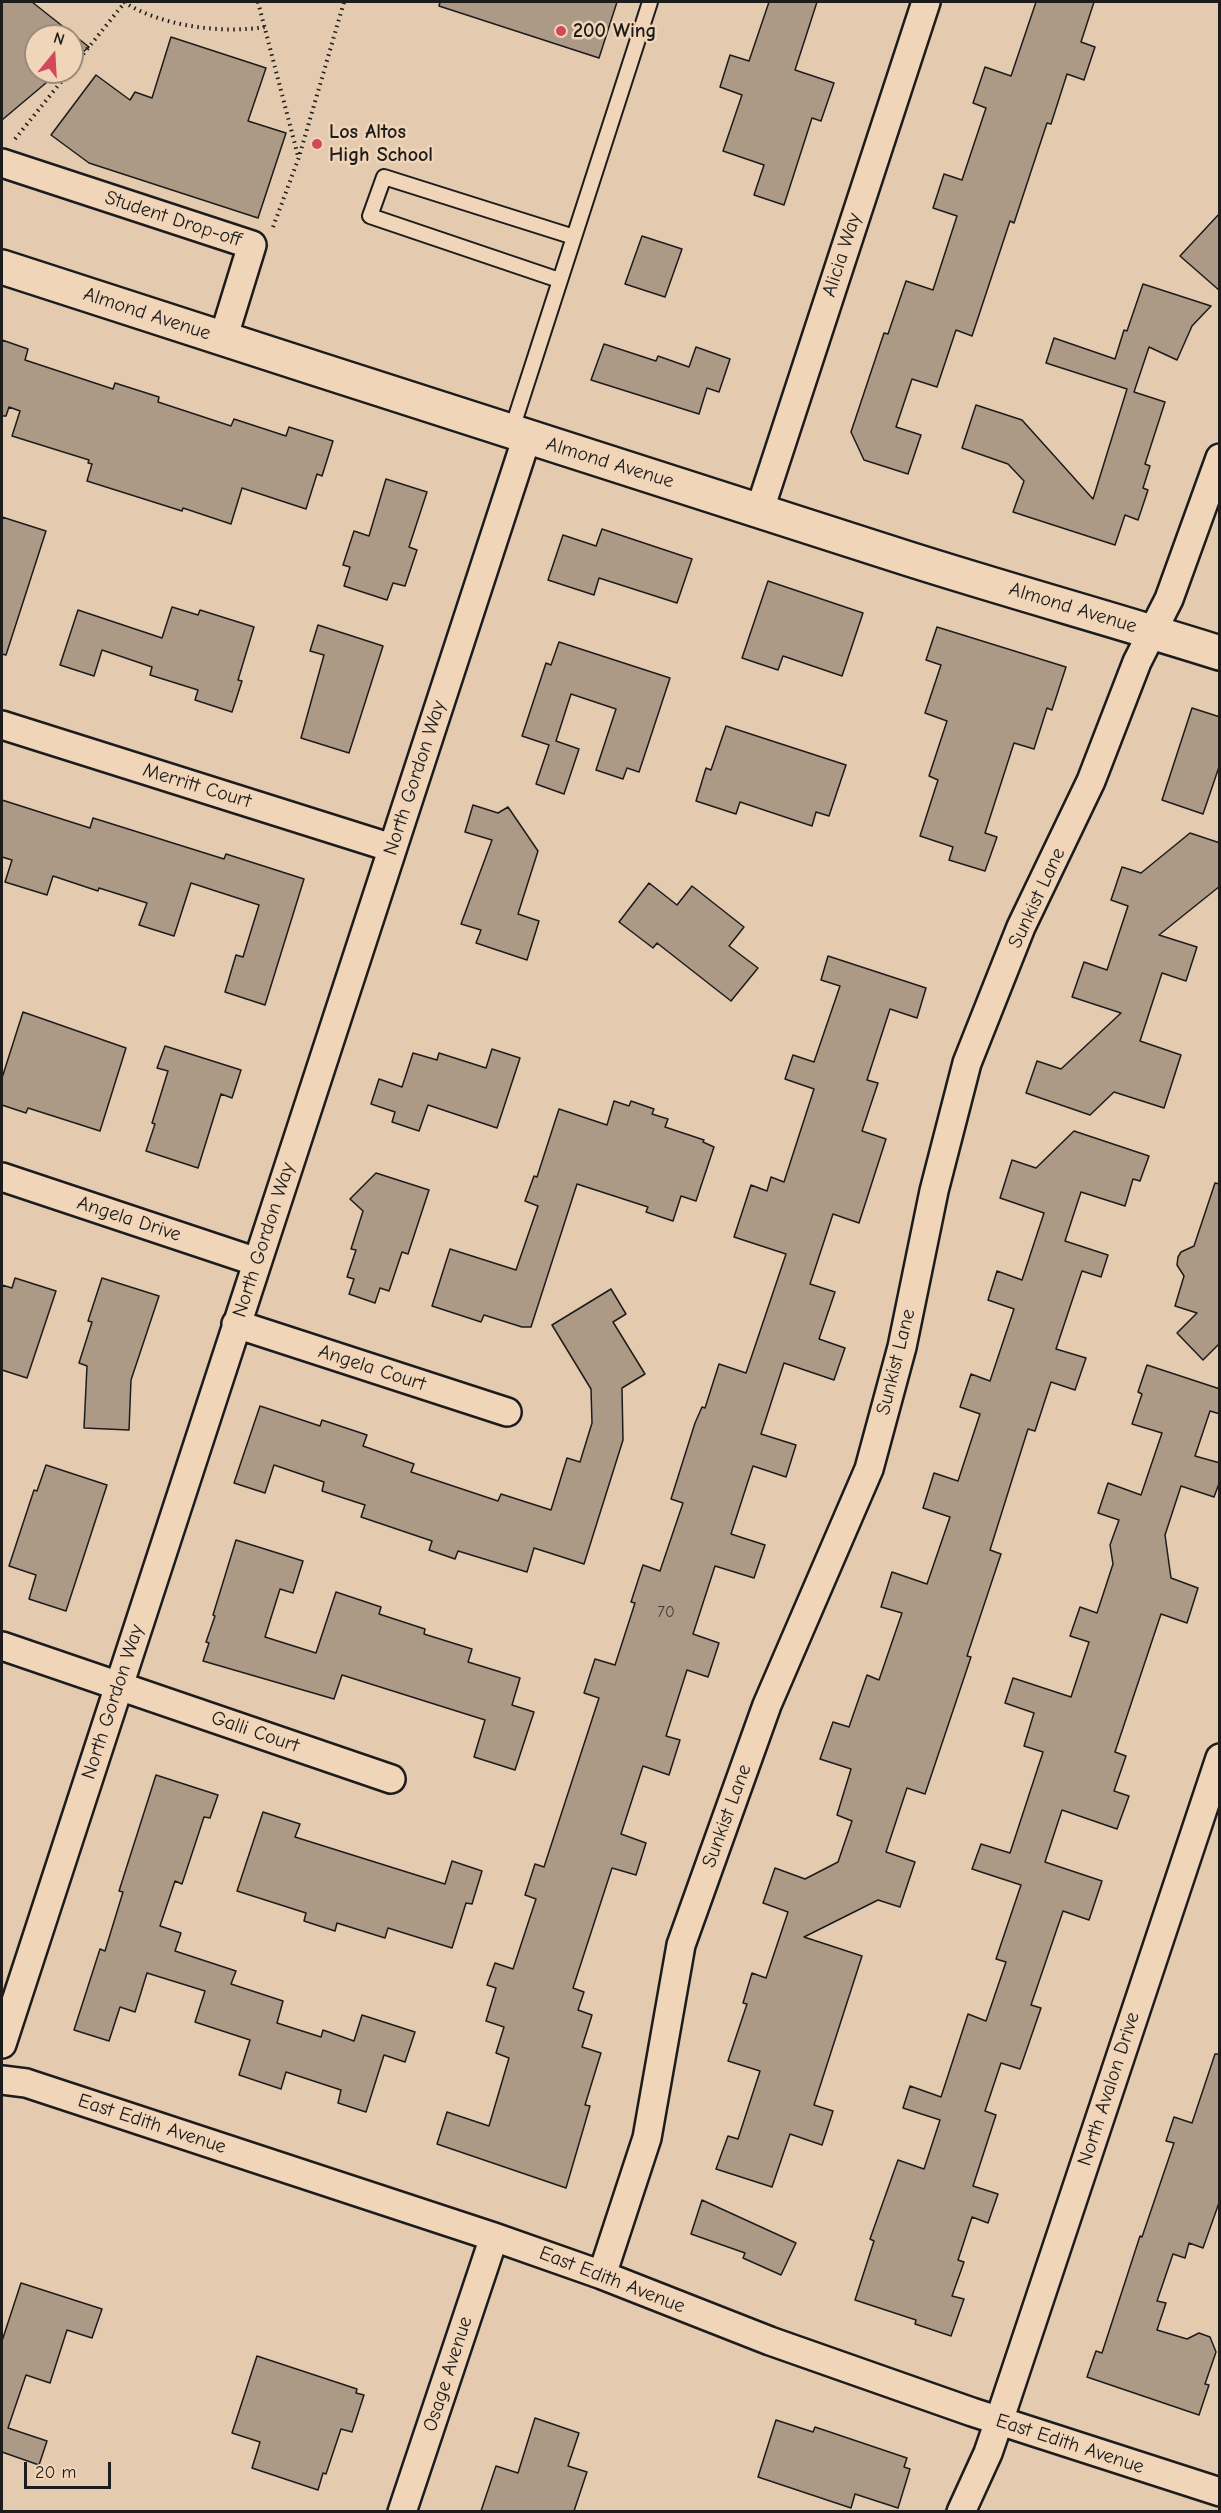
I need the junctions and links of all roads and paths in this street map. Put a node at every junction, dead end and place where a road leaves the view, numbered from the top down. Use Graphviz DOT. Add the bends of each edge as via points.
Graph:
graph roads {
  1 [pos="124,2"];
  2 [pos="258,2"];
  3 [pos="344,2"];
  4 [pos="650,2"];
  5 [pos="926,2"];
  6 [pos="265,27"];
  7 [pos="84,53"];
  8 [pos="60,84"];
  9 [pos="5,155"];
  10 [pos="299,157"];
  11 [pos="574,237"];
  12 [pos="252,245"];
  13 [pos="2,267"];
  14 [pos="560,280"];
  15 [pos="223,339"];
  16 [pos="519,435"];
  17 [pos="1220,458"];
  18 [pos="760,509"];
  19 [pos="1151,632"];
  20 [pos="1220,653"];
  21 [pos="2,724"];
  22 [pos="392,848"];
  23 [pos="2,1177"];
  24 [pos="257,1262"];
  25 [pos="237,1324"];
  26 [pos="507,1412"];
  27 [pos="2,1646"];
  28 [pos="119,1685"];
  29 [pos="1220,1758"];
  30 [pos="391,1779"];
  31 [pos="2,2043"];
  32 [pos="2,2080"];
  33 [pos="494,2237"];
  34 [pos="602,2275"];
  35 [pos="999,2421"];
  36 [pos="1220,2492"];
  37 [pos="402,2511"];
  38 [pos="961,2511"];
  1 -- 6 [label="path" via="141,12 210,29"];
  1 -- 7 [label="path"];
  2 -- 6 [label="path"];
  3 -- 10 [label="path"];
  4 -- 11 [label="lane"];
  5 -- 18 [label="street, Alicia Way"];
  6 -- 10 [label="path"];
  8 -- 9 [label="path"];
  9 -- 12 [label="street, Student Drop-off"];
  10 -- 12 [label="path" via="271,233"];
  11 -- 14 [label="lane"];
  11 -- 14 [label="lane" via="384,177 370,216"];
  12 -- 15 [label="street, Student Drop-off"];
  13 -- 15 [label="street, Almond Avenue"];
  14 -- 16 [label="lane"];
  15 -- 16 [label="street, Almond Avenue"];
  16 -- 18 [label="street, Almond Avenue"];
  16 -- 22 [label="street, North Gordon Way"];
  17 -- 19 [label="street, Sunkist Lane" via="1169,599"];
  18 -- 19 [label="street, Almond Avenue"];
  19 -- 20 [label="street, Almond Avenue"];
  19 -- 34 [label="street, Sunkist Lane" via="1091,781 1021,927 968,1063 934,1191 902,1347 869,1469 767,1705 681,1945 646,2138"];
  21 -- 22 [label="street, Merritt Court"];
  22 -- 24 [label="street, North Gordon Way"];
  23 -- 24 [label="street, Angela Drive"];
  24 -- 25 [label="street, North Gordon Way"];
  25 -- 26 [label="street, Angela Court"];
  25 -- 28 [label="street, North Gordon Way"];
  27 -- 28 [label="street, Galli Court"];
  28 -- 30 [label="street, Galli Court"];
  28 -- 31 [label="street, North Gordon Way"];
  29 -- 35 [label="street, North Avalon Drive"];
  32 -- 33 [label="street, East Edith Avenue" via="26,2083"];
  33 -- 34 [label="street, East Edith Avenue"];
  33 -- 37 [label="street, Osage Avenue"];
  34 -- 35 [label="street, East Edith Avenue" via="770,2341"];
  35 -- 36 [label="street, East Edith Avenue"];
  35 -- 38 [label="street, North Avalon Drive"];
}
